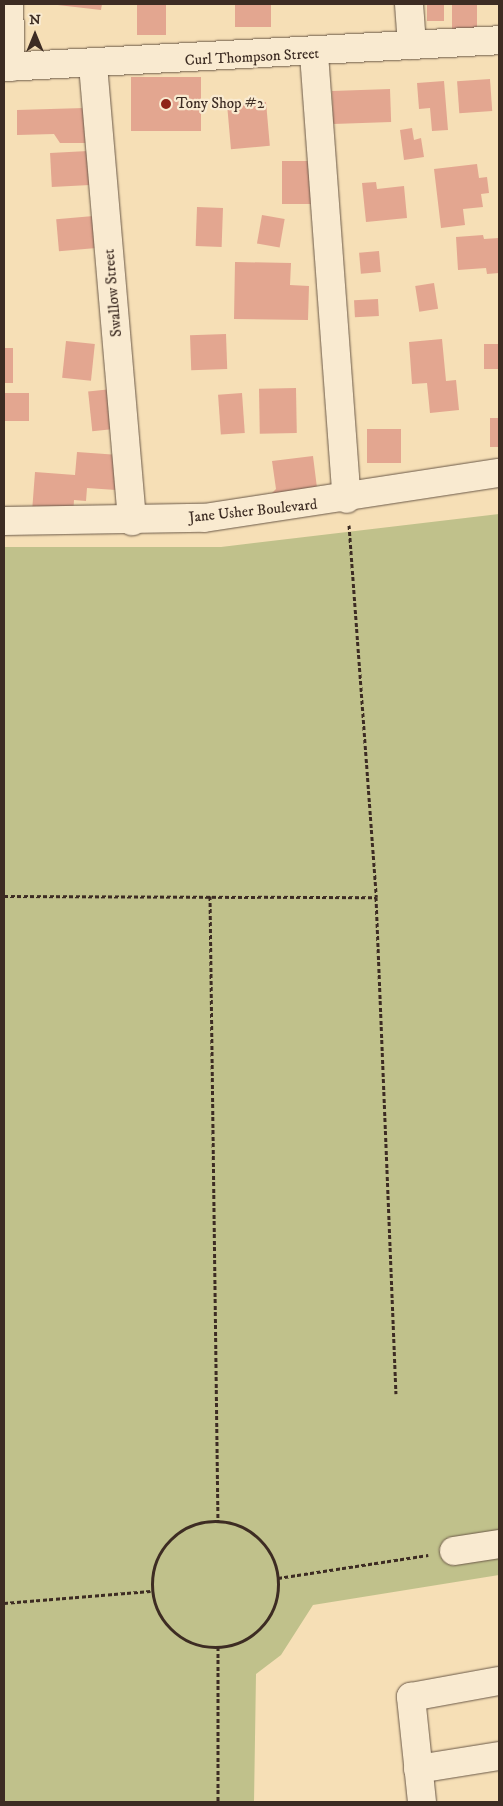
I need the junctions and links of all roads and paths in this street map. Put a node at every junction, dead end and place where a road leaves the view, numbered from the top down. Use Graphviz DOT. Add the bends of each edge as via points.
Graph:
graph roads {
  1 [pos="9,4"];
  2 [pos="410,4"];
  3 [pos="499,40"];
  4 [pos="412,45"];
  5 [pos="314,54"];
  6 [pos="93,65"];
  7 [pos="8,67"];
  8 [pos="499,473"];
  9 [pos="347,499"];
  10 [pos="4,521"];
  11 [pos="132,521"];
  12 [pos="4,896"];
  13 [pos="210,896"];
  14 [pos="376,897"];
  15 [pos="396,1394"];
  16 [pos="218,1521"];
  17 [pos="499,1544"];
  18 [pos="454,1551"];
  19 [pos="278,1578"];
  20 [pos="152,1591"];
  21 [pos="4,1603"];
  22 [pos="218,1647"];
  23 [pos="499,1681"];
  24 [pos="499,1756"];
  25 [pos="418,1769"];
  26 [pos="218,1802"];
  27 [pos="422,1802"];
  1 -- 7 [label="street"];
  2 -- 4 [label="street"];
  3 -- 4 [label="street, Curl Thompson Street"];
  4 -- 5 [label="street, Curl Thompson Street"];
  5 -- 6 [label="street, Curl Thompson Street"];
  5 -- 9 [label="street"];
  6 -- 7 [label="street, Curl Thompson Street"];
  6 -- 11 [label="street, Swallow Street"];
  8 -- 9 [label="street, Jane Usher Boulevard"];
  9 -- 11 [label="street, Jane Usher Boulevard" via="268,512"];
  9 -- 14 [label="path"];
  10 -- 11 [label="street, Jane Usher Boulevard"];
  12 -- 13 [label="path"];
  13 -- 14 [label="path"];
  13 -- 16 [label="path"];
  14 -- 15 [label="path"];
  16 -- 19 [label="path" via="239,1526 258,1537 271,1554"];
  16 -- 20 [label="path" via="196,1524 177,1534 156,1562"];
  17 -- 18 [label="street"];
  18 -- 19 [label="path"];
  19 -- 22 [label="path" via="276,1604 266,1623 250,1638"];
  20 -- 21 [label="path"];
  20 -- 22 [label="path" via="157,1612 170,1629 187,1642"];
  22 -- 26 [label="path"];
  23 -- 25 [label="street" via="411,1697"];
  24 -- 25 [label="street"];
  25 -- 27 [label="street"];
}
